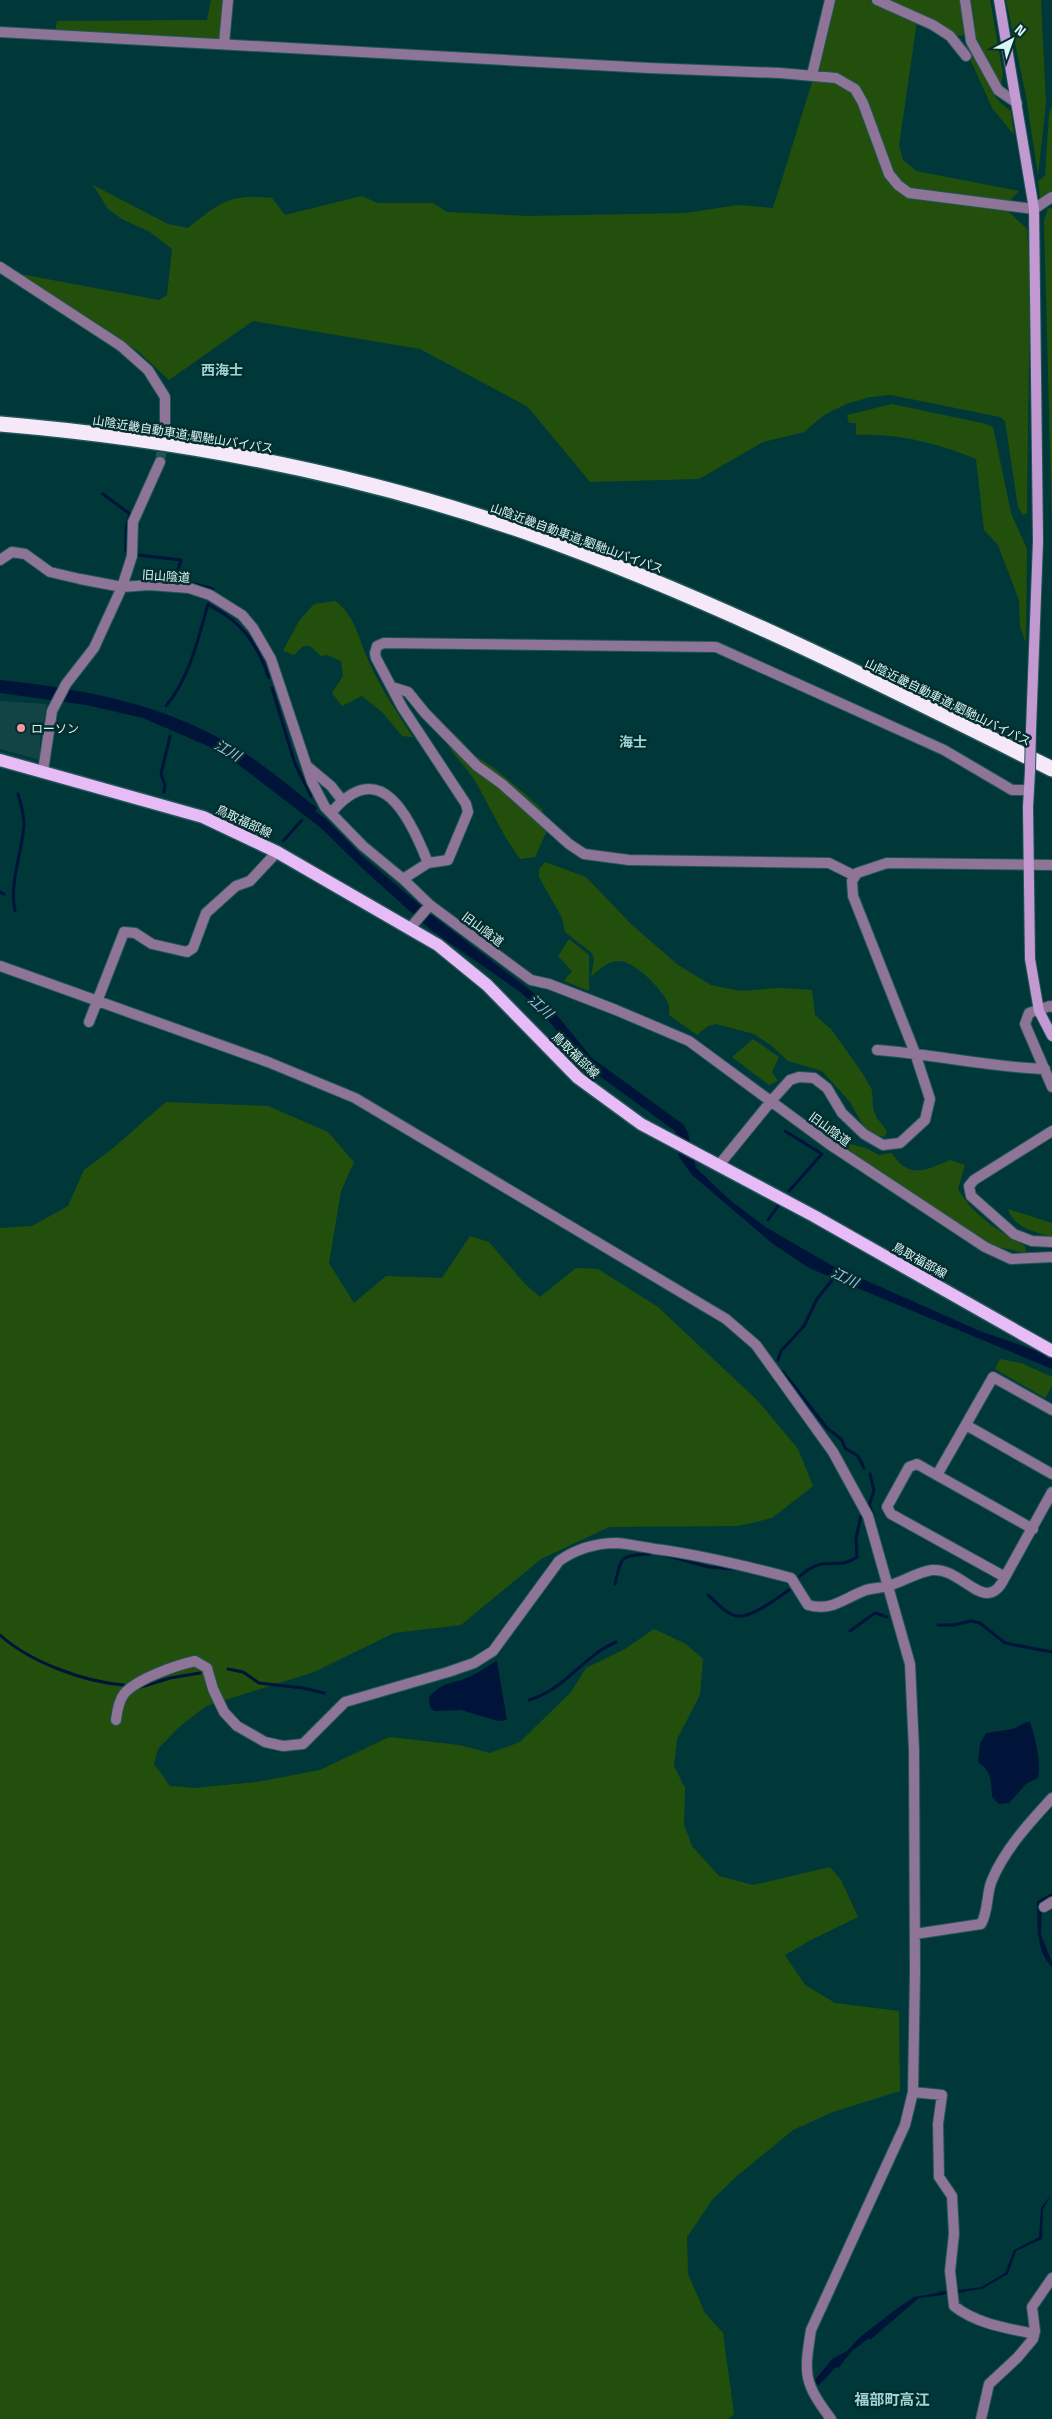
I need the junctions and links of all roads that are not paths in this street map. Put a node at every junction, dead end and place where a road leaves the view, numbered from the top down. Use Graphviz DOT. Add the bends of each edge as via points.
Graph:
graph roads {
  1 [pos="228,0"];
  2 [pos="830,0"];
  3 [pos="877,0"];
  4 [pos="965,0"];
  5 [pos="999,0"];
  6 [pos="0,32"];
  7 [pos="954,41"];
  8 [pos="972,41"];
  9 [pos="224,44"];
  10 [pos="966,56"];
  11 [pos="812,75"];
  12 [pos="1017,103"];
  13 [pos="1052,197"];
  14 [pos="1034,209"];
  15 [pos="0,268"];
  16 [pos="0,419"];
  17 [pos="0,424"];
  18 [pos="165,425"];
  19 [pos="160,462"];
  20 [pos="0,560"];
  21 [pos="122,587"];
  22 [pos="392,687"];
  23 [pos="0,760"];
  24 [pos="1052,761"];
  25 [pos="307,766"];
  26 [pos="1052,769"];
  27 [pos="43,771"];
  28 [pos="1029,790"];
  29 [pos="342,800"];
  30 [pos="331,813"];
  31 [pos="276,852"];
  32 [pos="428,863"];
  33 [pos="1028,865"];
  34 [pos="1052,865"];
  35 [pos="855,876"];
  36 [pos="403,879"];
  37 [pos="429,906"];
  38 [pos="414,924"];
  39 [pos="0,966"];
  40 [pos="96,1002"];
  41 [pos="1052,1007"];
  42 [pos="1039,1011"];
  43 [pos="89,1022"];
  44 [pos="1052,1036"];
  45 [pos="877,1050"];
  46 [pos="914,1052"];
  47 [pos="1044,1070"];
  48 [pos="1052,1087"];
  49 [pos="772,1100"];
  50 [pos="1052,1131"];
  51 [pos="719,1165"];
  52 [pos="1052,1242"];
  53 [pos="1052,1257"];
  54 [pos="1052,1351"];
  55 [pos="1052,1410"];
  56 [pos="966,1426"];
  57 [pos="1052,1474"];
  58 [pos="937,1475"];
  59 [pos="1052,1492"];
  60 [pos="1033,1529"];
  61 [pos="1005,1577"];
  62 [pos="889,1586"];
  63 [pos="116,1720"];
  64 [pos="1052,1798"];
  65 [pos="915,1934"];
  66 [pos="913,2092"];
  67 [pos="1052,2278"];
  68 [pos="1034,2334"];
  69 [pos="831,2419"];
  70 [pos="981,2419"];
  1 -- 9 [label="street"];
  2 -- 11 [label="street"];
  3 -- 7 [label="street" via="933,25"];
  4 -- 8 [label="street"];
  5 -- 12 [label="street"];
  6 -- 9 [label="street"];
  7 -- 8 [label="street"];
  7 -- 10 [label="street"];
  8 -- 12 [label="street" via="998,90"];
  9 -- 11 [label="street"];
  11 -- 14 [label="street" via="836,78 855,89 889,174 909,193"];
  12 -- 14 [label="street"];
  13 -- 14 [label="street"];
  14 -- 28 [label="street, bridge" via="1038,541"];
  15 -- 18 [label="street" via="120,346 148,370 165,397"];
  16 -- 24 [label="highway, 山陰近畿自動車道;駟馳山バイパス" via="109,430 241,450 410,489 528,525 754,616"];
  17 -- 26 [label="highway, 山陰近畿自動車道;駟馳山バイパス" via="147,440 247,458 351,481 524,532 751,624"];
  19 -- 21 [label="street" via="133,522 132,556"];
  20 -- 21 [label="street, 旧山陰道" via="12,552 25,554 50,572"];
  21 -- 25 [label="street, 旧山陰道" via="189,588 210,595 242,615 271,659"];
  21 -- 27 [label="street" via="94,648 66,684 52,711"];
  22 -- 28 [label="street" via="375,653 377,646 384,643 716,647 944,750 1012,790"];
  22 -- 32 [label="street" via="402,708 468,808 468,815 448,860"];
  22 -- 35 [label="street" via="408,692 477,766 584,854 629,860 829,863"];
  23 -- 27 [label="main road, 鳥取福部線"];
  25 -- 29 [label="street"];
  25 -- 30 [label="street, 旧山陰道" via="325,807"];
  27 -- 31 [label="main road, 鳥取福部線" via="203,818"];
  28 -- 33 [label="street"];
  29 -- 30 [label="street"];
  29 -- 32 [label="street" via="368,787 393,798 418,836"];
  30 -- 36 [label="street, 旧山陰道" via="363,846"];
  31 -- 38 [label="main road, 鳥取福部線"];
  31 -- 40 [label="street" via="250,881 236,886 206,913 193,948 186,952 152,944 124,932"];
  32 -- 36 [label="street"];
  33 -- 34 [label="street"];
  33 -- 35 [label="street" via="887,863"];
  33 -- 42 [label="street" via="1030,959"];
  35 -- 46 [label="street" via="852,880 853,896"];
  36 -- 37 [label="street, 旧山陰道"];
  37 -- 38 [label="street"];
  37 -- 49 [label="street, 旧山陰道" via="531,980 549,984 689,1041"];
  38 -- 51 [label="main road, 鳥取福部線" via="487,985 578,1078 641,1124"];
  39 -- 40 [label="street"];
  40 -- 43 [label="street"];
  40 -- 62 [label="street" via="268,1062 355,1098 726,1319 756,1345 833,1452 868,1516"];
  41 -- 42 [label="street"];
  42 -- 44 [label="street"];
  42 -- 47 [label="street" via="1029,1013 1025,1024"];
  45 -- 46 [label="street"];
  46 -- 47 [label="street"];
  46 -- 49 [label="street" via="930,1099 925,1120 900,1143 883,1145 864,1134 842,1113 827,1088 814,1078 790,1080"];
  47 -- 48 [label="street"];
  49 -- 51 [label="street"];
  49 -- 53 [label="street, 旧山陰道" via="836,1149 985,1247 1011,1259"];
  50 -- 52 [label="street" via="969,1186 970,1196 1014,1234 1032,1241"];
  51 -- 54 [label="main road, 鳥取福部線"];
  55 -- 56 [label="street" via="993,1377"];
  56 -- 57 [label="street"];
  56 -- 58 [label="street"];
  58 -- 60 [label="street"];
  58 -- 61 [label="street" via="917,1464 909,1466 887,1507 890,1514"];
  59 -- 60 [label="street"];
  60 -- 61 [label="street"];
  61 -- 62 [label="street" via="1000,1587 988,1594 979,1592 949,1571 931,1570"];
  62 -- 63 [label="street" via="866,1590 821,1609 808,1605 791,1578 707,1556 616,1543 590,1547 574,1551 559,1561 494,1651 474,1663 448,1672 345,1702 303,1744 284,1746 265,1742 237,1726 224,1712 207,1668 195,1661 133,1685 123,1695"];
  62 -- 65 [label="street" via="910,1664"];
  64 -- 65 [label="street" via="1031,1821 999,1867 992,1880 986,1915 980,1924"];
  65 -- 66 [label="street"];
  66 -- 68 [label="street" via="942,2095 938,2124 939,2177 952,2196 954,2234 950,2271 954,2306 990,2324"];
  66 -- 69 [label="street" via="905,2126 811,2330 805,2365 807,2381 814,2397"];
  67 -- 68 [label="street" via="1032,2308"];
  68 -- 70 [label="street" via="1017,2358 989,2384"];
}
